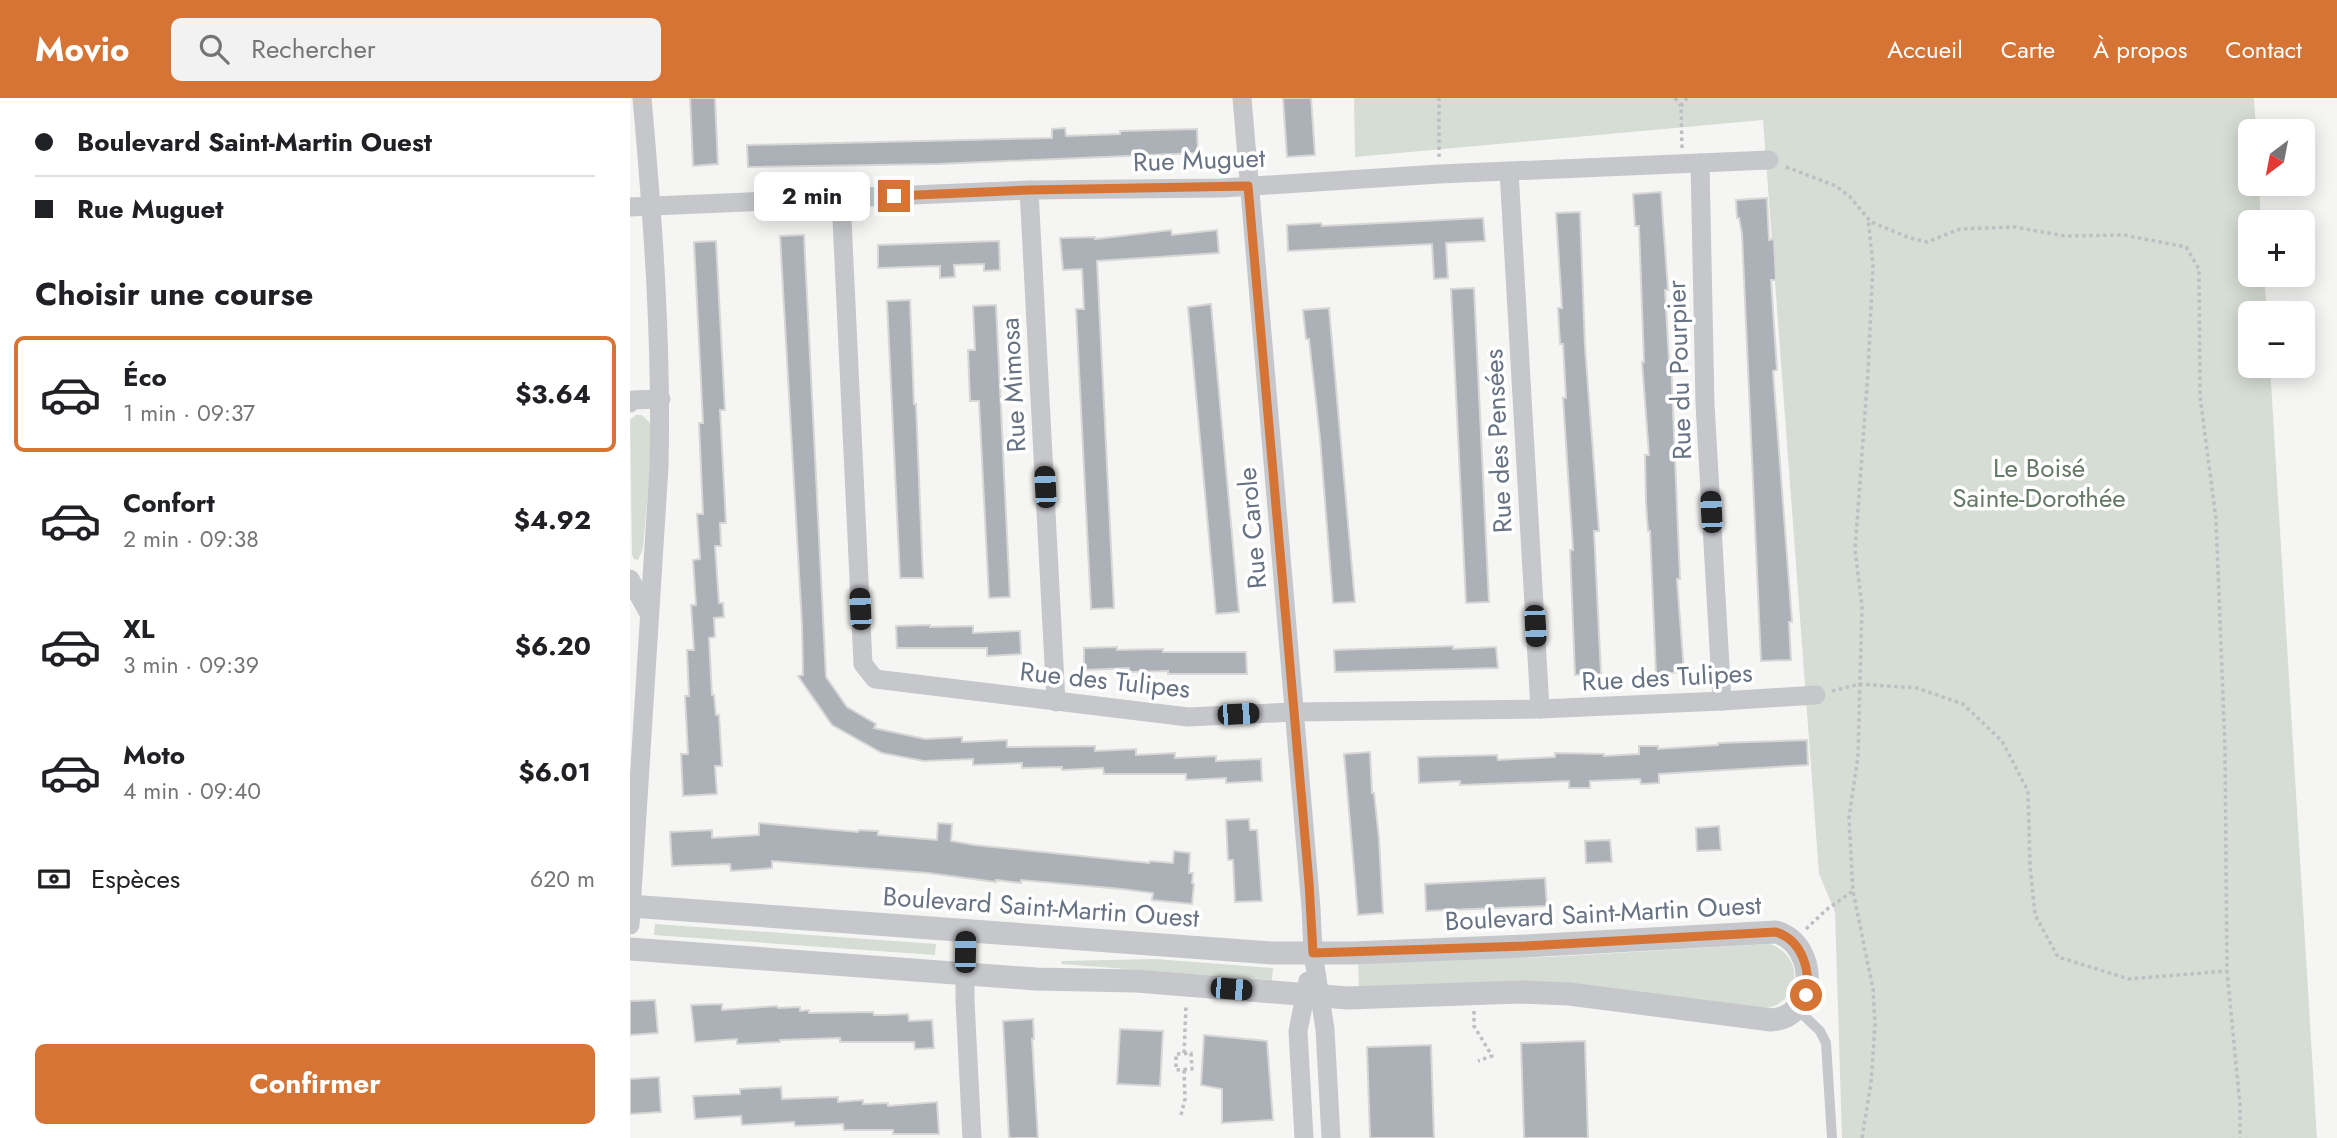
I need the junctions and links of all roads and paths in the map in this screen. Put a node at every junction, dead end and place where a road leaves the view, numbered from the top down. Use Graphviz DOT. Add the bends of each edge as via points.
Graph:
graph roads {
  1 [pos="642,98"];
  2 [pos="1242,98"];
  3 [pos="1439,98"];
  4 [pos="1675,98"];
  5 [pos="1687,98"];
  6 [pos="1681,106"];
  7 [pos="1769,160"];
  8 [pos="1692,163"];
  9 [pos="1509,171"];
  10 [pos="1439,174"];
  11 [pos="1248,186"];
  12 [pos="1029,190"];
  13 [pos="841,198"];
  14 [pos="651,206"];
  15 [pos="630,207"];
  16 [pos="1868,218"];
  17 [pos="661,399"];
  18 [pos="630,402"];
  19 [pos="630,579"];
  20 [pos="648,612"];
  21 [pos="1860,684"];
  22 [pos="1816,695"];
  23 [pos="1722,701"];
  24 [pos="1056,702"];
  25 [pos="1540,709"];
  26 [pos="1294,712"];
  27 [pos="1853,891"];
  28 [pos="630,906"];
  29 [pos="630,925"];
  30 [pos="965,930"];
  31 [pos="1793,942"];
  32 [pos="630,949"];
  33 [pos="1313,953"];
  34 [pos="2227,971"];
  35 [pos="965,973"];
  36 [pos="1312,995"];
  37 [pos="1186,1006"];
  38 [pos="1797,1009"];
  39 [pos="1474,1011"];
  40 [pos="1184,1054"];
  41 [pos="1478,1061"];
  42 [pos="1184,1070"];
  43 [pos="1181,1115"];
  44 [pos="972,1138"];
  45 [pos="1304,1138"];
  46 [pos="1331,1138"];
  47 [pos="1832,1138"];
  48 [pos="1862,1138"];
  49 [pos="2240,1138"];
  1 -- 14 [label="street"];
  2 -- 11 [label="street, Rue Carole"];
  3 -- 10 [label="path"];
  4 -- 6 [label="path"];
  5 -- 6 [label="path"];
  6 -- 8 [label="path"];
  7 -- 8 [label="street, Rue Muguet"];
  7 -- 16 [label="path" via="1836,186"];
  8 -- 9 [label="street, Rue Muguet"];
  8 -- 23 [label="street, Rue du Pourpier"];
  9 -- 10 [label="street, Rue Muguet"];
  9 -- 25 [label="street, Rue des Pensées"];
  10 -- 11 [label="street, Rue Muguet"];
  11 -- 12 [label="street, Rue Muguet"];
  11 -- 26 [label="street, Rue Carole"];
  12 -- 13 [label="street, Rue Muguet"];
  12 -- 24 [label="street, Rue Mimosa"];
  13 -- 14 [label="street, Rue Muguet"];
  13 -- 24 [label="street, Rue des Tulipes" via="863,664 875,679"];
  14 -- 15 [label="street, Rue Muguet"];
  14 -- 17 [label="street"];
  16 -- 21 [label="path" via="1873,265 1855,550 1862,606"];
  16 -- 34 [label="path" via="1927,242 1960,229 2015,226 2065,236 2124,235 2186,247 2199,269 2200,396 2216,519"];
  17 -- 18 [label="street"];
  17 -- 20 [label="street"];
  19 -- 20 [label="street"];
  20 -- 28 [label="street"];
  21 -- 22 [label="path"];
  21 -- 27 [label="path" via="1858,756 1849,818"];
  21 -- 34 [label="path" via="1917,688 1963,705 2002,741 2028,791 2035,915 2058,957 2129,979"];
  22 -- 23 [label="street, Rue des Tulipes"];
  23 -- 25 [label="street, Rue des Tulipes"];
  24 -- 26 [label="street, Rue des Tulipes" via="1188,717"];
  25 -- 26 [label="street, Rue des Tulipes"];
  26 -- 33 [label="street, Rue Carole"];
  27 -- 31 [label="path"];
  27 -- 48 [label="path" via="1873,989 1875,1025"];
  28 -- 29 [label="street"];
  28 -- 30 [label="street, Boulevard Saint-Martin Ouest"];
  30 -- 33 [label="street, Boulevard Saint-Martin Ouest"];
  30 -- 35 [label="street"];
  31 -- 33 [label="street, Boulevard Saint-Martin Ouest" via="1780,933 1768,932"];
  31 -- 38 [label="street, Boulevard Saint-Martin Ouest" via="1808,975 1806,995"];
  32 -- 35 [label="street"];
  33 -- 36 [label="street, Rue Carole"];
  34 -- 49 [label="path"];
  35 -- 36 [label="street"];
  35 -- 44 [label="street"];
  36 -- 38 [label="street" via="1569,994 1771,1020"];
  36 -- 45 [label="street, Rue Carole" via="1298,1031"];
  36 -- 46 [label="street" via="1325,1030"];
  37 -- 40 [label="path"];
  38 -- 47 [label="lane" via="1826,1043"];
  39 -- 41 [label="path" via="1474,1026 1492,1056"];
  40 -- 42 [label="path" via="1191,1053 1192,1069"];
  40 -- 42 [label="path" via="1176,1054 1176,1070"];
  42 -- 43 [label="path"];
}
